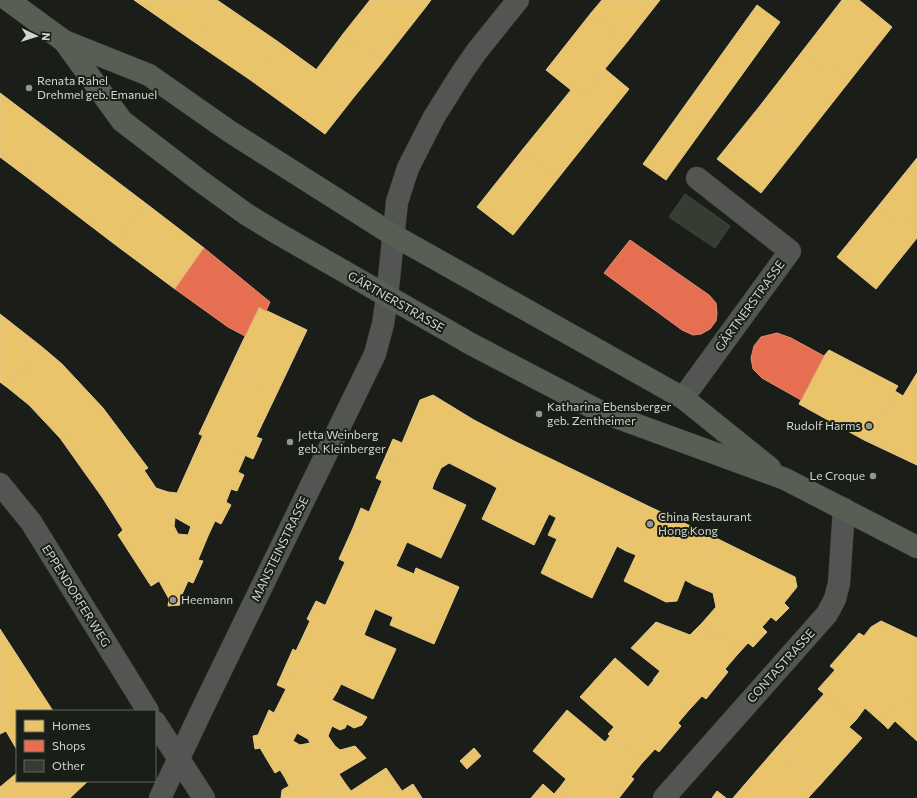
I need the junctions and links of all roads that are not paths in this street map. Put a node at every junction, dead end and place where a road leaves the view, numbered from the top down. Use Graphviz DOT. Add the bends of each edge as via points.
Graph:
graph roads {
  1 [pos="8,0"];
  2 [pos="518,0"];
  3 [pos="64,41"];
  4 [pos="697,178"];
  5 [pos="393,235"];
  6 [pos="387,297"];
  7 [pos="684,398"];
  8 [pos="785,479"];
  9 [pos="0,484"];
  10 [pos="844,509"];
  11 [pos="917,547"];
  12 [pos="147,710"];
  13 [pos="156,724"];
  14 [pos="179,760"];
  15 [pos="160,798"];
  16 [pos="204,798"];
  17 [pos="664,798"];
  1 -- 3 [label="main road, GÄRTNERSTRASSE"];
  2 -- 5 [label="street, MANSTEINSTRASSE" via="477,51 434,117 408,168 397,202"];
  3 -- 5 [label="main road, GÄRTNERSTRASSE" via="149,75 229,131"];
  3 -- 6 [label="main road, GÄRTNERSTRASSE" via="122,121 246,214"];
  4 -- 7 [label="street, GÄRTNERSTRASSE" via="790,251"];
  5 -- 6 [label="street, MANSTEINSTRASSE"];
  5 -- 7 [label="main road, GÄRTNERSTRASSE"];
  6 -- 8 [label="main road, GÄRTNERSTRASSE" via="599,412"];
  6 -- 14 [label="street, MANSTEINSTRASSE" via="375,354"];
  7 -- 8 [label="main road, GÄRTNERSTRASSE"];
  8 -- 10 [label="main road, GÄRTNERSTRASSE"];
  9 -- 12 [label="street, EPPENDORFER WEG" via="31,522"];
  10 -- 11 [label="main road, GÄRTNERSTRASSE"];
  10 -- 17 [label="street, CONTASTRASSE" via="839,583 836,599 828,614"];
  13 -- 14 [label="street"];
  14 -- 15 [label="street, MANSTEINSTRASSE"];
  14 -- 16 [label="street"];
}
